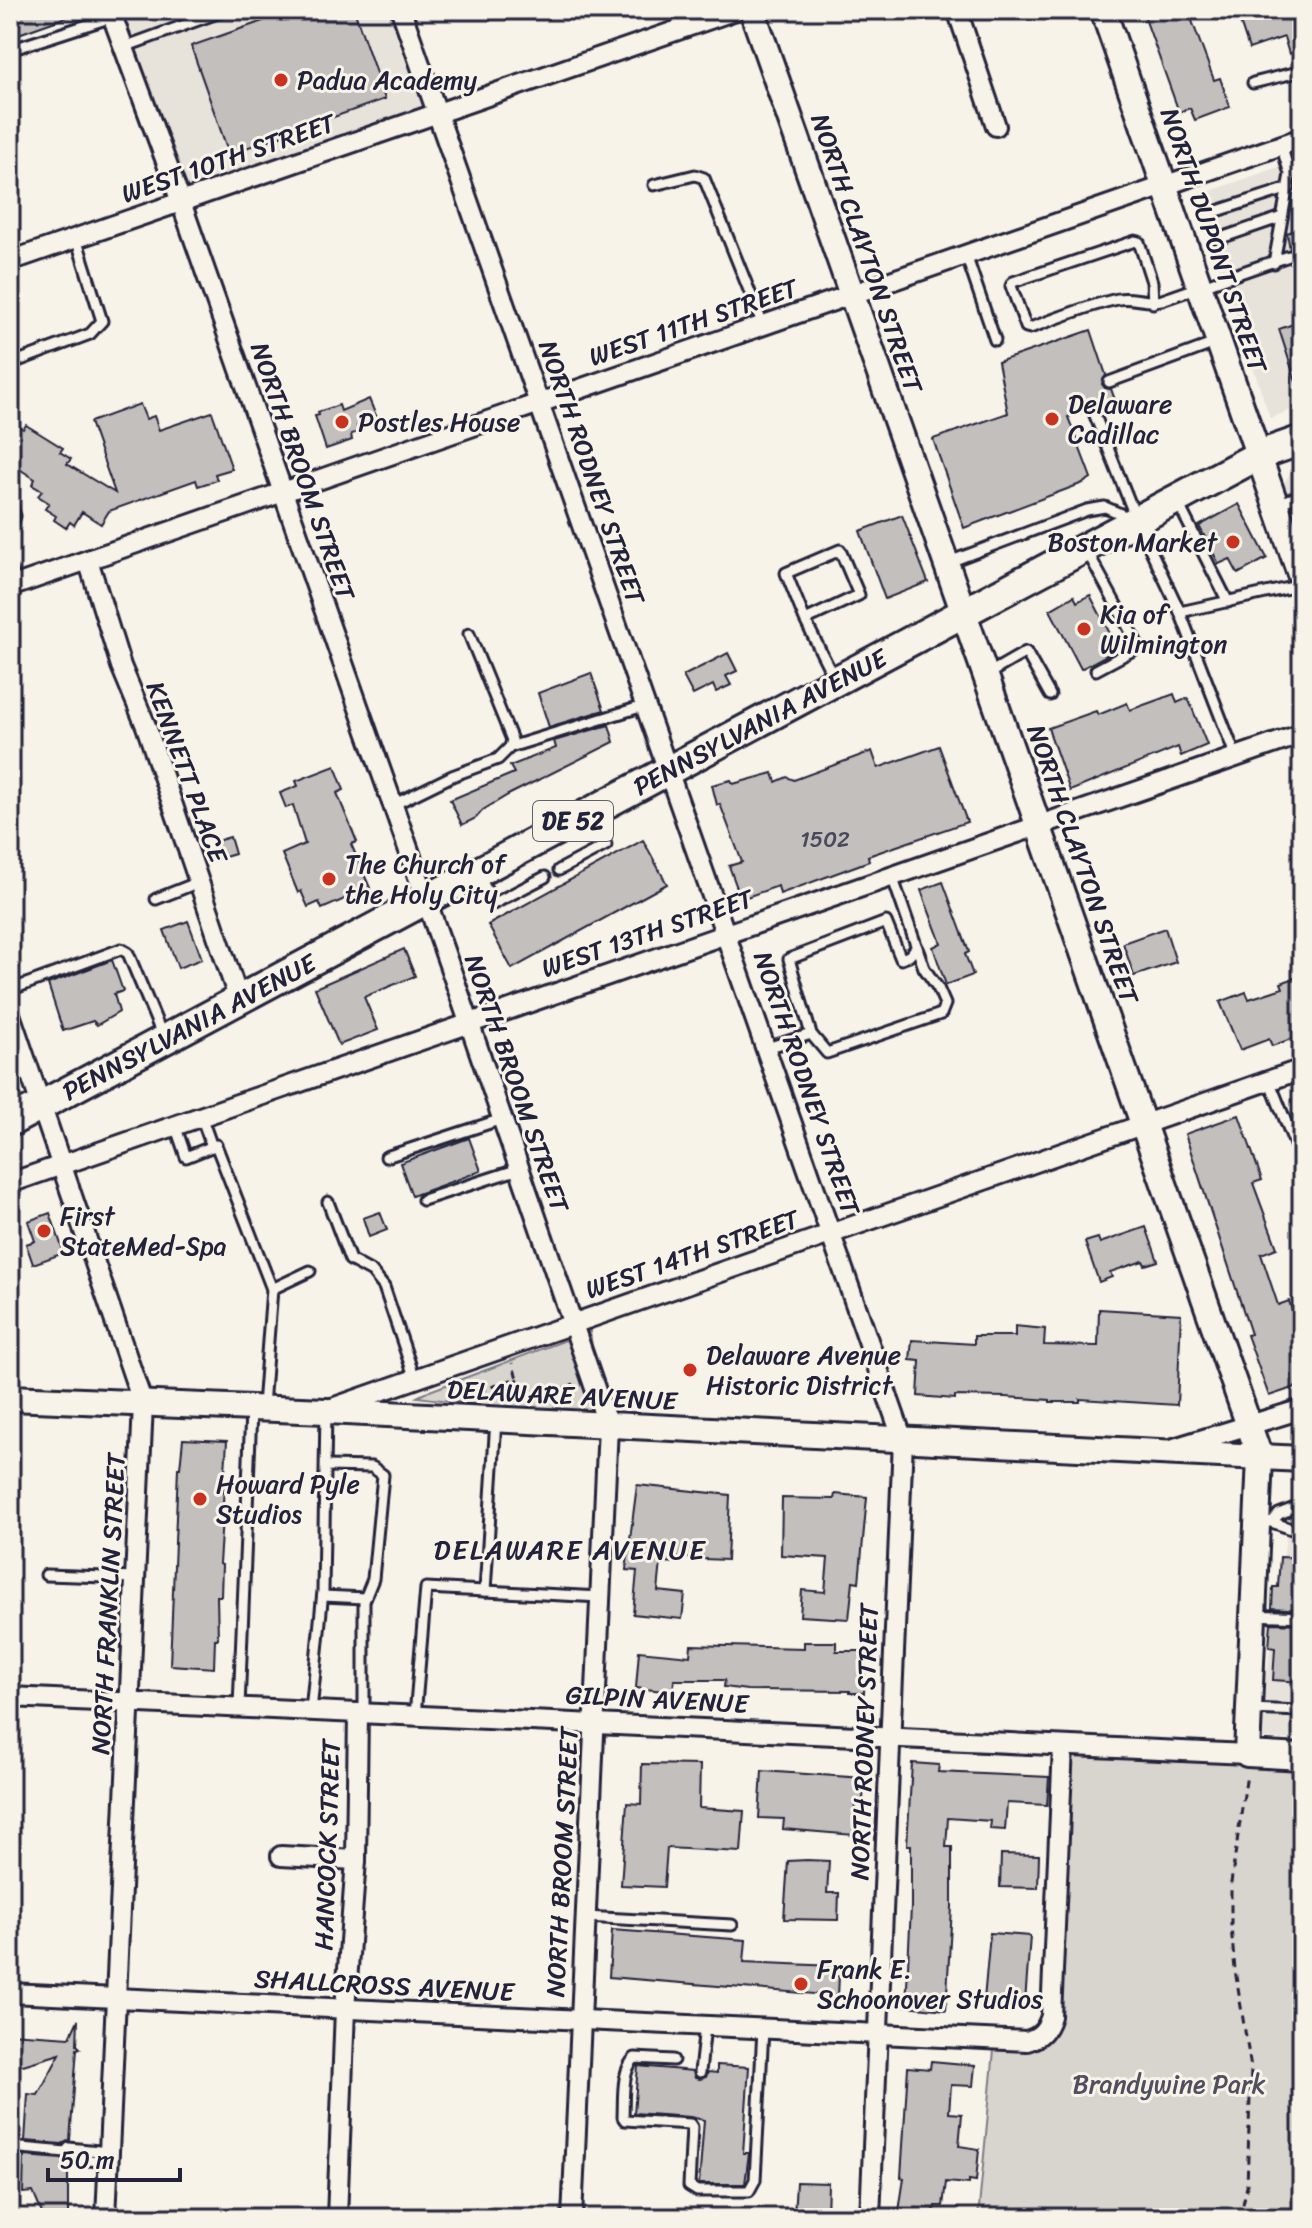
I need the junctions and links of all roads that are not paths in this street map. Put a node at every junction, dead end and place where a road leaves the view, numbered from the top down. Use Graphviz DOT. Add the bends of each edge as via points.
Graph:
graph roads {
  1 [pos="226,10"];
  2 [pos="401,10"];
  3 [pos="736,10"];
  4 [pos="752,10"];
  5 [pos="957,10"];
  6 [pos="1103,10"];
  7 [pos="111,13"];
  8 [pos="122,48"];
  9 [pos="10,50"];
  10 [pos="1302,71"];
  11 [pos="1253,83"];
  12 [pos="439,113"];
  13 [pos="996,126"];
  14 [pos="1302,138"];
  15 [pos="1281,145"];
  16 [pos="1290,174"];
  17 [pos="1302,178"];
  18 [pos="654,185"];
  19 [pos="1165,186"];
  20 [pos="1289,188"];
  21 [pos="181,202"];
  22 [pos="1282,217"];
  23 [pos="76,238"];
  24 [pos="966,255"];
  25 [pos="1289,256"];
  26 [pos="10,261"];
  27 [pos="1274,263"];
  28 [pos="1202,288"];
  29 [pos="852,294"];
  30 [pos="1153,303"];
  31 [pos="763,325"];
  32 [pos="995,340"];
  33 [pos="1220,342"];
  34 [pos="10,364"];
  35 [pos="1109,382"];
  36 [pos="540,403"];
  37 [pos="1092,408"];
  38 [pos="1302,440"];
  39 [pos="1259,455"];
  40 [pos="283,493"];
  41 [pos="1302,495"];
  42 [pos="1176,500"];
  43 [pos="10,501"];
  44 [pos="1276,504"];
  45 [pos="1137,521"];
  46 [pos="10,529"];
  47 [pos="1086,548"];
  48 [pos="88,560"];
  49 [pos="947,563"];
  50 [pos="1300,569"];
  51 [pos="12,580"];
  52 [pos="1228,602"];
  53 [pos="1180,612"];
  54 [pos="964,613"];
  55 [pos="805,620"];
  56 [pos="469,634"];
  57 [pos="1096,670"];
  58 [pos="986,675"];
  59 [pos="836,681"];
  60 [pos="1050,695"];
  61 [pos="647,705"];
  62 [pos="1302,734"];
  63 [pos="510,747"];
  64 [pos="1236,757"];
  65 [pos="669,770"];
  66 [pos="393,805"];
  67 [pos="594,810"];
  68 [pos="1039,825"];
  69 [pos="559,870"];
  70 [pos="478,873"];
  71 [pos="892,876"];
  72 [pos="545,877"];
  73 [pos="199,882"];
  74 [pos="156,899"];
  75 [pos="427,900"];
  76 [pos="727,933"];
  77 [pos="917,947"];
  78 [pos="10,990"];
  79 [pos="239,1000"];
  80 [pos="10,1014"];
  81 [pos="469,1022"];
  82 [pos="811,1034"];
  83 [pos="164,1040"];
  84 [pos="767,1048"];
  85 [pos="1302,1069"];
  86 [pos="1269,1080"];
  87 [pos="42,1105"];
  88 [pos="201,1116"];
  89 [pos="502,1119"];
  90 [pos="10,1122"];
  91 [pos="1144,1124"];
  92 [pos="175,1125"];
  93 [pos="212,1147"];
  94 [pos="1296,1147"];
  95 [pos="386,1157"];
  96 [pos="62,1164"];
  97 [pos="519,1169"];
  98 [pos="10,1183"];
  99 [pos="423,1200"];
  100 [pos="328,1202"];
  101 [pos="832,1233"];
  102 [pos="310,1271"];
  103 [pos="272,1289"];
  104 [pos="573,1323"];
  105 [pos="415,1379"];
  106 [pos="10,1398"];
  107 [pos="143,1404"];
  108 [pos="257,1409"];
  109 [pos="1302,1409"];
  110 [pos="326,1411"];
  111 [pos="496,1420"];
  112 [pos="608,1426"];
  113 [pos="1251,1427"];
  114 [pos="903,1440"];
  115 [pos="1159,1452"];
  116 [pos="1260,1457"];
  117 [pos="1302,1459"];
  118 [pos="326,1466"];
  119 [pos="1302,1505"];
  120 [pos="1265,1520"];
  121 [pos="1302,1532"];
  122 [pos="46,1575"];
  123 [pos="135,1578"];
  124 [pos="485,1591"];
  125 [pos="323,1596"];
  126 [pos="601,1597"];
  127 [pos="365,1598"];
  128 [pos="1253,1615"];
  129 [pos="1302,1617"];
  130 [pos="10,1697"];
  131 [pos="129,1702"];
  132 [pos="239,1707"];
  133 [pos="1249,1709"];
  134 [pos="311,1711"];
  135 [pos="1302,1711"];
  136 [pos="361,1713"];
  137 [pos="415,1716"];
  138 [pos="595,1724"];
  139 [pos="891,1738"];
  140 [pos="1063,1746"];
  141 [pos="1247,1754"];
  142 [pos="1302,1757"];
  143 [pos="281,1856"];
  144 [pos="356,1860"];
  145 [pos="585,1917"];
  146 [pos="732,1925"];
  147 [pos="10,1993"];
  148 [pos="116,1998"];
  149 [pos="345,2009"];
  150 [pos="581,2020"];
  151 [pos="705,2026"];
  152 [pos="763,2029"];
  153 [pos="877,2034"];
  154 [pos="673,2060"];
  155 [pos="700,2072"];
  156 [pos="696,2116"];
  157 [pos="692,2127"];
  158 [pos="10,2147"];
  159 [pos="108,2157"];
  160 [pos="106,2218"];
  161 [pos="337,2218"];
  162 [pos="572,2218"];
  163 [pos="870,2218"];
  1 -- 8 [label="lane"];
  2 -- 12 [label="street, NORTH RODNEY STREET"];
  3 -- 12 [label="street, WEST 10TH STREET"];
  4 -- 29 [label="street, NORTH CLAYTON STREET"];
  5 -- 13 [label="street"];
  6 -- 19 [label="street, NORTH DUPONT STREET"];
  7 -- 8 [label="street, NORTH BROOM STREET"];
  7 -- 9 [label="lane"];
  8 -- 21 [label="street, NORTH BROOM STREET"];
  10 -- 11 [label="lane"];
  12 -- 21 [label="street, WEST 10TH STREET"];
  12 -- 36 [label="street, NORTH RODNEY STREET"];
  14 -- 15 [label="street, WEST 11TH STREET"];
  15 -- 16 [label="lane"];
  15 -- 19 [label="street, WEST 11TH STREET"];
  16 -- 17 [label="lane"];
  16 -- 20 [label="lane"];
  18 -- 31 [label="lane" via="695,175 704,178"];
  19 -- 24 [label="street, WEST 11TH STREET"];
  19 -- 28 [label="street, NORTH DUPONT STREET"];
  20 -- 22 [label="lane"];
  20 -- 22 [label="lane" via="1208,214 1218,239"];
  21 -- 23 [label="street, WEST 10TH STREET"];
  21 -- 40 [label="street, NORTH BROOM STREET"];
  22 -- 27 [label="lane"];
  23 -- 26 [label="street, WEST 10TH STREET"];
  23 -- 34 [label="lane" via="102,321 90,334"];
  24 -- 29 [label="street, WEST 11TH STREET"];
  24 -- 32 [label="lane"];
  25 -- 27 [label="lane"];
  27 -- 28 [label="lane"];
  28 -- 30 [label="lane"];
  28 -- 33 [label="street, NORTH DUPONT STREET"];
  29 -- 31 [label="street, WEST 11TH STREET"];
  29 -- 49 [label="street, NORTH CLAYTON STREET"];
  30 -- 30 [label="lane" via="1120,299 1030,328 1011,286 1135,241 1152,282"];
  31 -- 36 [label="street, WEST 11TH STREET"];
  33 -- 35 [label="lane"];
  33 -- 39 [label="street, NORTH DUPONT STREET"];
  36 -- 40 [label="street, WEST 11TH STREET"];
  36 -- 61 [label="street, NORTH RODNEY STREET"];
  37 -- 45 [label="lane"];
  38 -- 39 [label="main road, PENNSYLVANIA AVENUE / DE 52"];
  39 -- 42 [label="main road, PENNSYLVANIA AVENUE / DE 52"];
  39 -- 44 [label="street, NORTH DUPONT STREET"];
  40 -- 48 [label="street, WEST 11TH STREET"];
  40 -- 66 [label="street, NORTH BROOM STREET"];
  41 -- 44 [label="lane"];
  42 -- 45 [label="main road, PENNSYLVANIA AVENUE / DE 52"];
  42 -- 52 [label="lane"];
  43 -- 46 [label="lane" via="15,516"];
  44 -- 50 [label="street, NORTH DUPONT STREET"];
  45 -- 47 [label="main road, PENNSYLVANIA AVENUE / DE 52"];
  45 -- 49 [label="lane" via="1105,507 1087,510"];
  45 -- 53 [label="lane"];
  47 -- 54 [label="main road, PENNSYLVANIA AVENUE / DE 52"];
  47 -- 57 [label="lane" via="1139,647"];
  48 -- 51 [label="street, WEST 11TH STREET"];
  48 -- 73 [label="street, KENNETT PLACE"];
  49 -- 54 [label="street, NORTH CLAYTON STREET"];
  50 -- 52 [label="lane"];
  52 -- 53 [label="lane"];
  53 -- 64 [label="lane"];
  54 -- 58 [label="street, NORTH CLAYTON STREET"];
  54 -- 59 [label="main road, PENNSYLVANIA AVENUE / DE 52"];
  55 -- 55 [label="lane" via="786,573 840,550 859,595"];
  55 -- 59 [label="lane"];
  56 -- 63 [label="lane" via="512,740"];
  58 -- 60 [label="lane" via="1026,652"];
  58 -- 68 [label="street, NORTH CLAYTON STREET"];
  59 -- 65 [label="main road, PENNSYLVANIA AVENUE / DE 52"];
  61 -- 63 [label="lane"];
  61 -- 65 [label="street, NORTH RODNEY STREET"];
  62 -- 64 [label="street, WEST 13TH STREET"];
  63 -- 66 [label="lane" via="498,759"];
  64 -- 68 [label="street, WEST 13TH STREET"];
  65 -- 67 [label="main road, PENNSYLVANIA AVENUE / DE 52"];
  65 -- 76 [label="street, NORTH RODNEY STREET"];
  66 -- 75 [label="street, NORTH BROOM STREET"];
  67 -- 69 [label="lane" via="606,845"];
  67 -- 70 [label="main road, PENNSYLVANIA AVENUE / DE 52"];
  68 -- 71 [label="street, WEST 13TH STREET"];
  68 -- 91 [label="street, NORTH CLAYTON STREET"];
  70 -- 72 [label="lane" via="493,904"];
  70 -- 75 [label="main road, PENNSYLVANIA AVENUE / DE 52"];
  71 -- 76 [label="street, WEST 13TH STREET"];
  71 -- 77 [label="lane"];
  73 -- 74 [label="lane"];
  73 -- 79 [label="street, KENNETT PLACE"];
  75 -- 79 [label="main road, PENNSYLVANIA AVENUE / DE 52"];
  75 -- 81 [label="street, NORTH BROOM STREET"];
  76 -- 81 [label="street, WEST 13TH STREET"];
  76 -- 84 [label="street, NORTH RODNEY STREET"];
  77 -- 82 [label="lane" via="945,1004 941,1014 827,1053"];
  77 -- 82 [label="lane" via="901,959 886,922 789,959"];
  78 -- 83 [label="lane" via="121,949 128,953"];
  79 -- 83 [label="main road, PENNSYLVANIA AVENUE / DE 52"];
  80 -- 87 [label="street, NORTH FRANKLIN STREET"];
  81 -- 88 [label="street, WEST 13TH STREET"];
  81 -- 89 [label="street, NORTH BROOM STREET"];
  82 -- 84 [label="lane"];
  83 -- 87 [label="main road, PENNSYLVANIA AVENUE / DE 52"];
  84 -- 101 [label="street, NORTH RODNEY STREET"];
  85 -- 86 [label="street, WEST 14TH STREET"];
  86 -- 91 [label="street, WEST 14TH STREET"];
  86 -- 94 [label="lane"];
  87 -- 90 [label="main road, PENNSYLVANIA AVENUE / DE 52"];
  87 -- 96 [label="street, NORTH FRANKLIN STREET"];
  88 -- 92 [label="street, WEST 13TH STREET"];
  88 -- 93 [label="lane"];
  89 -- 95 [label="lane"];
  89 -- 97 [label="street, NORTH BROOM STREET"];
  91 -- 101 [label="street, WEST 14TH STREET"];
  91 -- 113 [label="street, NORTH CLAYTON STREET"];
  92 -- 93 [label="lane" via="186,1157"];
  92 -- 96 [label="street, WEST 13TH STREET"];
  93 -- 103 [label="lane" via="216,1145"];
  96 -- 98 [label="street, WEST 13TH STREET"];
  96 -- 107 [label="street, NORTH FRANKLIN STREET"];
  97 -- 99 [label="lane"];
  97 -- 104 [label="street, NORTH BROOM STREET"];
  100 -- 105 [label="lane" via="350,1260 372,1272 384,1287"];
  101 -- 104 [label="street, WEST 14TH STREET"];
  101 -- 114 [label="street, NORTH RODNEY STREET"];
  102 -- 103 [label="lane"];
  103 -- 108 [label="lane"];
  104 -- 105 [label="street, WEST 14TH STREET"];
  104 -- 112 [label="street, NORTH BROOM STREET"];
  105 -- 110 [label="street, WEST 14TH STREET"];
  106 -- 107 [label="street, DELAWARE AVENUE"];
  107 -- 108 [label="street, DELAWARE AVENUE"];
  107 -- 123 [label="street, NORTH FRANKLIN STREET"];
  108 -- 110 [label="street, DELAWARE AVENUE"];
  108 -- 132 [label="lane"];
  109 -- 113 [label="street"];
  110 -- 111 [label="street, DELAWARE AVENUE"];
  110 -- 118 [label="lane"];
  111 -- 112 [label="street, DELAWARE AVENUE"];
  111 -- 124 [label="lane"];
  112 -- 114 [label="street, DELAWARE AVENUE"];
  112 -- 126 [label="street, NORTH BROOM STREET"];
  113 -- 115 [label="street"];
  113 -- 116 [label="street, NORTH CLAYTON STREET"];
  114 -- 115 [label="street, DELAWARE AVENUE"];
  114 -- 139 [label="street, NORTH RODNEY STREET"];
  115 -- 116 [label="street, DELAWARE AVENUE"];
  116 -- 117 [label="street, DELAWARE AVENUE"];
  116 -- 120 [label="street, NORTH CLAYTON STREET"];
  118 -- 125 [label="lane"];
  118 -- 127 [label="lane" via="372,1467 383,1475 373,1579"];
  119 -- 120 [label="lane"];
  120 -- 121 [label="lane"];
  120 -- 128 [label="street, NORTH CLAYTON STREET"];
  122 -- 123 [label="lane"];
  123 -- 131 [label="street, NORTH FRANKLIN STREET"];
  124 -- 126 [label="lane"];
  124 -- 137 [label="lane" via="426,1588"];
  125 -- 127 [label="lane"];
  125 -- 134 [label="lane"];
  126 -- 138 [label="street, NORTH BROOM STREET"];
  127 -- 136 [label="lane"];
  128 -- 129 [label="lane"];
  128 -- 133 [label="street, NORTH CLAYTON STREET"];
  130 -- 131 [label="street, GILPIN AVENUE"];
  131 -- 132 [label="street, GILPIN AVENUE"];
  131 -- 148 [label="street, NORTH FRANKLIN STREET"];
  132 -- 134 [label="street, GILPIN AVENUE"];
  133 -- 135 [label="lane"];
  133 -- 141 [label="street, NORTH CLAYTON STREET"];
  134 -- 136 [label="street, GILPIN AVENUE"];
  136 -- 137 [label="street, GILPIN AVENUE"];
  136 -- 144 [label="street, HANCOCK STREET"];
  137 -- 138 [label="street, GILPIN AVENUE"];
  138 -- 139 [label="street, GILPIN AVENUE"];
  138 -- 145 [label="street, NORTH BROOM STREET"];
  139 -- 140 [label="street, GILPIN AVENUE"];
  139 -- 153 [label="street, NORTH RODNEY STREET"];
  140 -- 141 [label="street, GILPIN AVENUE"];
  140 -- 153 [label="street, SHALLCROSS AVENUE" via="1048,2027 1021,2041"];
  141 -- 142 [label="street, GILPIN AVENUE"];
  143 -- 144 [label="street"];
  144 -- 149 [label="street, HANCOCK STREET"];
  145 -- 146 [label="lane"];
  145 -- 150 [label="street, NORTH BROOM STREET"];
  147 -- 148 [label="street, SHALLCROSS AVENUE"];
  148 -- 149 [label="street, SHALLCROSS AVENUE"];
  148 -- 159 [label="street, NORTH FRANKLIN STREET"];
  149 -- 150 [label="street, SHALLCROSS AVENUE"];
  149 -- 161 [label="street, HANCOCK STREET"];
  150 -- 151 [label="street, SHALLCROSS AVENUE"];
  150 -- 162 [label="street, NORTH BROOM STREET"];
  151 -- 152 [label="street, SHALLCROSS AVENUE"];
  151 -- 155 [label="lane"];
  152 -- 153 [label="street, SHALLCROSS AVENUE"];
  152 -- 157 [label="lane" via="752,2188 697,2191 689,2186"];
  153 -- 163 [label="street, NORTH RODNEY STREET"];
  154 -- 157 [label="lane" via="632,2061 623,2117"];
  156 -- 157 [label="lane"];
  158 -- 159 [label="lane" via="66,2152 69,2148"];
  159 -- 160 [label="street, NORTH FRANKLIN STREET"];
}
